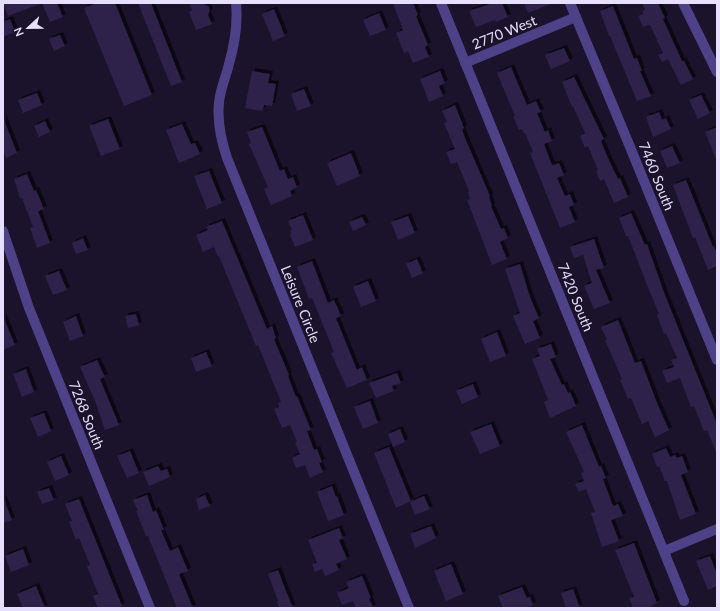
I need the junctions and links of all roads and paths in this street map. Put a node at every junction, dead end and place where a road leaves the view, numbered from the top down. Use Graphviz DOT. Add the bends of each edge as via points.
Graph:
graph roads {
  1 [pos="236,3"];
  2 [pos="441,3"];
  3 [pos="570,3"];
  4 [pos="683,3"];
  5 [pos="576,18"];
  6 [pos="465,62"];
  7 [pos="717,72"];
  8 [pos="3,231"];
  9 [pos="717,360"];
  10 [pos="717,530"];
  11 [pos="664,551"];
  12 [pos="684,602"];
  13 [pos="150,608"];
  14 [pos="409,608"];
  1 -- 14 [label="street, Leisure Circle" via="236,37 219,103 221,139"];
  2 -- 6 [label="street, 7420 South"];
  3 -- 5 [label="street, 7460 South"];
  4 -- 7 [label="street"];
  5 -- 6 [label="street, 2770 West"];
  5 -- 9 [label="street, 7460 South"];
  6 -- 11 [label="street, 7420 South"];
  8 -- 13 [label="street, 7268 South" via="29,308"];
  10 -- 11 [label="street"];
  11 -- 12 [label="street, 7420 South"];
}
